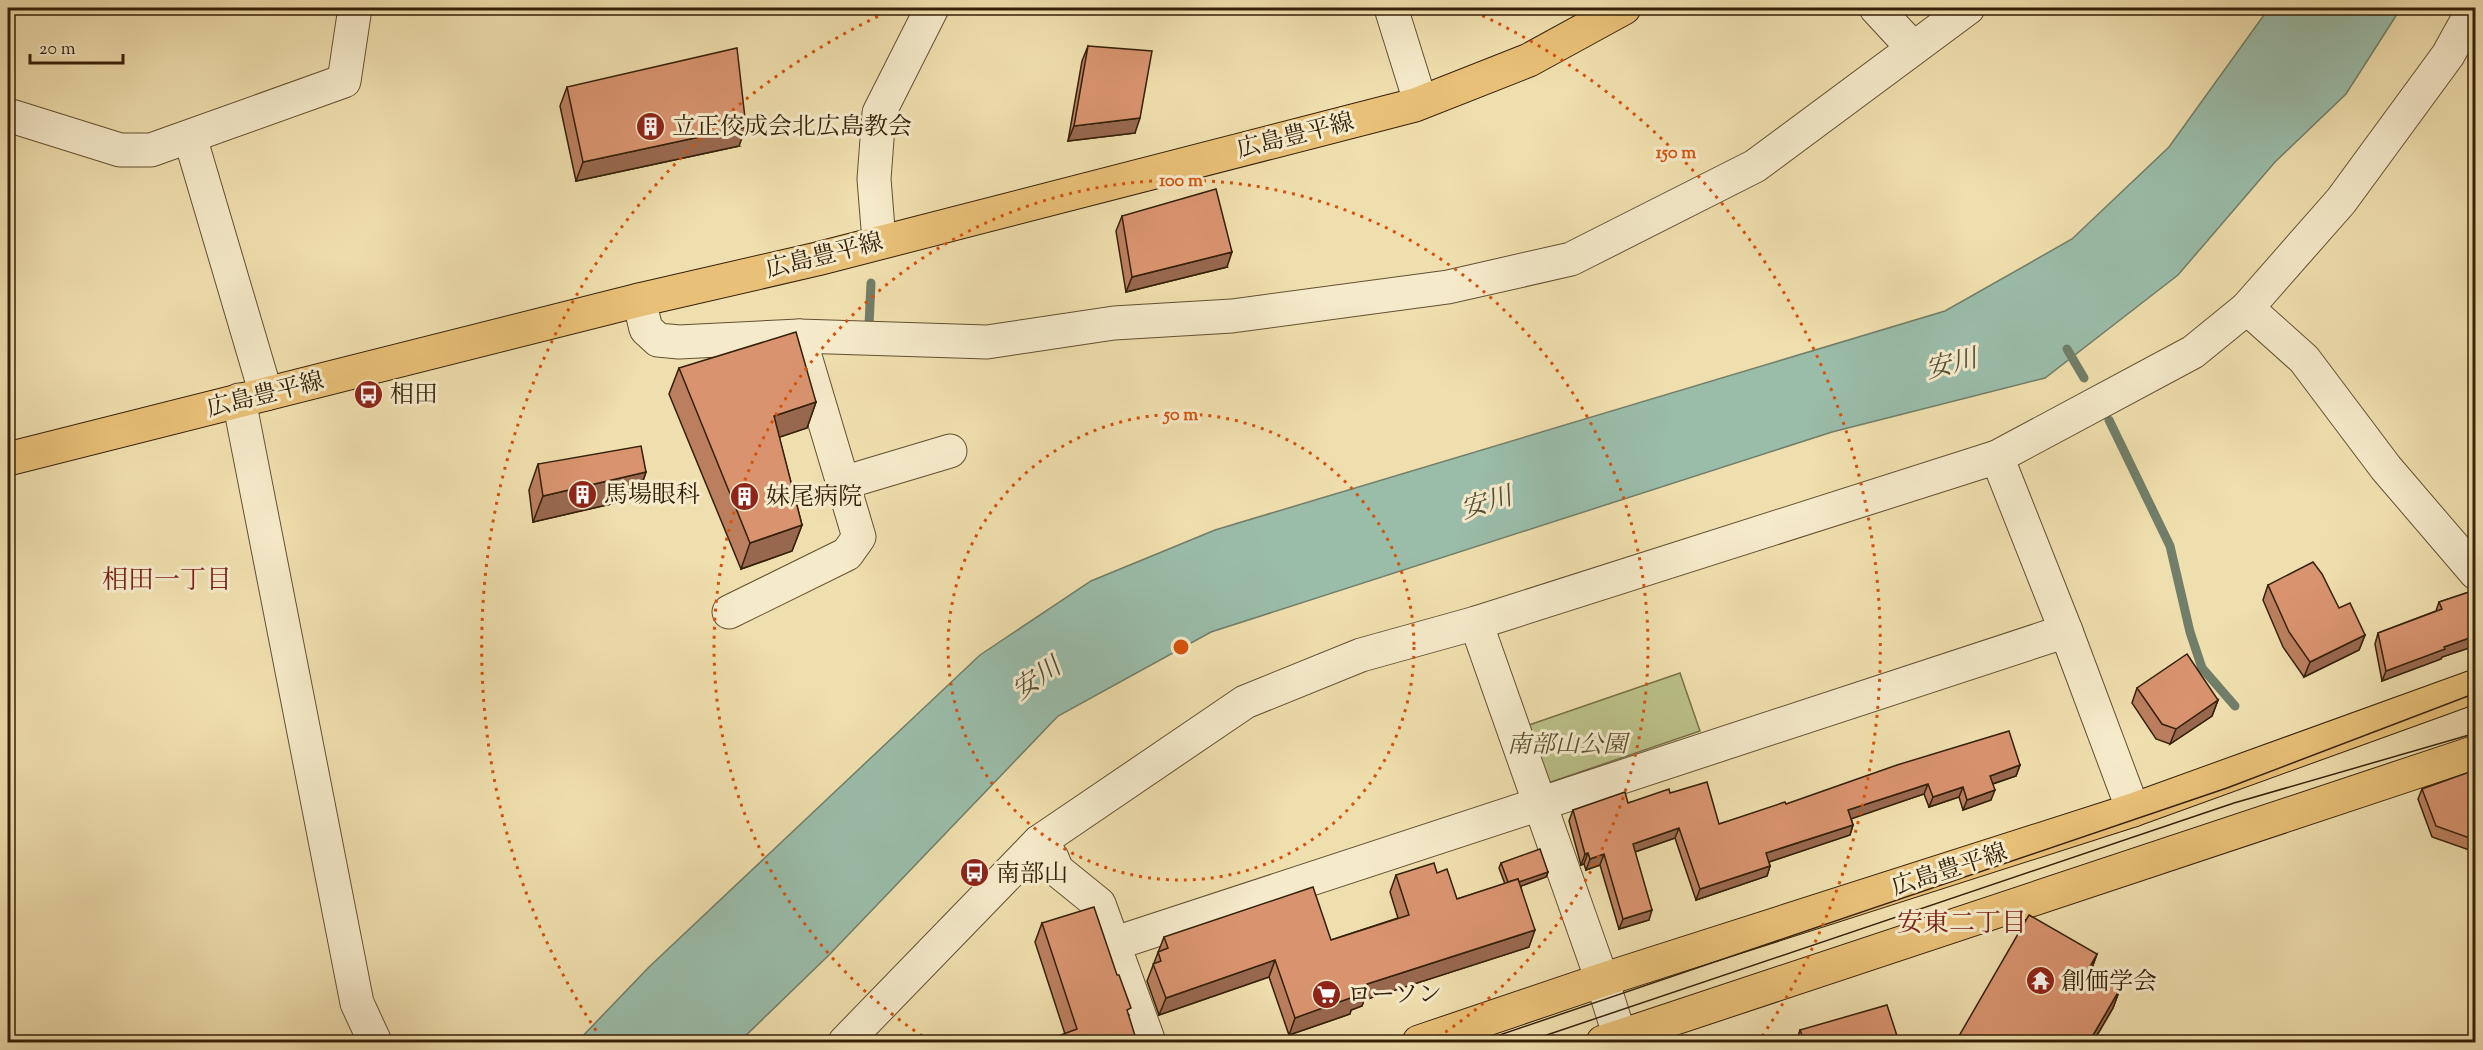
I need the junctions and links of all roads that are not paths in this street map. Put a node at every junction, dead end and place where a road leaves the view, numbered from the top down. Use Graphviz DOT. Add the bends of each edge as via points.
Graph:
graph roads {
  1 [pos="355,8"];
  2 [pos="932,8"];
  3 [pos="1391,8"];
  4 [pos="1624,8"];
  5 [pos="1876,8"];
  6 [pos="1968,8"];
  7 [pos="2475,8"];
  8 [pos="1913,48"];
  9 [pos="1420,101"];
  10 [pos="8,115"];
  11 [pos="190,137"];
  12 [pos="879,241"];
  13 [pos="639,300"];
  14 [pos="2247,308"];
  15 [pos="799,336"];
  16 [pos="253,397"];
  17 [pos="950,451"];
  18 [pos="1996,456"];
  19 [pos="8,459"];
  20 [pos="843,483"];
  21 [pos="2475,573"];
  22 [pos="729,612"];
  23 [pos="1476,623"];
  24 [pos="2066,631"];
  25 [pos="2475,686"];
  26 [pos="2475,752"];
  27 [pos="1539,802"];
  28 [pos="2133,810"];
  29 [pos="1039,842"];
  30 [pos="1113,944"];
  31 [pos="1602,980"];
  32 [pos="1611,1040"];
  33 [pos="375,1042"];
  34 [pos="845,1042"];
  35 [pos="1149,1042"];
  36 [pos="1419,1042"];
  1 -- 11 [label="street" via="344,81"];
  2 -- 12 [label="street" via="879,114 874,179"];
  3 -- 9 [label="street"];
  4 -- 9 [label="main road, 広島豊平線" via="1529,60"];
  5 -- 8 [label="street"];
  6 -- 8 [label="street"];
  7 -- 14 [label="street" via="2448,55 2341,201"];
  8 -- 15 [label="street" via="1755,166 1571,259 1448,287 1232,316 1114,323 987,342"];
  9 -- 12 [label="main road, 広島豊平線"];
  10 -- 11 [label="street" via="120,150 152,150"];
  11 -- 16 [label="street"];
  12 -- 13 [label="main road, 広島豊平線"];
  13 -- 15 [label="street" via="646,329 658,340"];
  13 -- 16 [label="main road, 広島豊平線"];
  14 -- 18 [label="street" via="2193,352"];
  14 -- 21 [label="street" via="2304,359 2386,468"];
  15 -- 20 [label="street"];
  16 -- 19 [label="main road, 広島豊平線"];
  16 -- 33 [label="street" via="357,1003"];
  17 -- 20 [label="street"];
  18 -- 23 [label="street"];
  18 -- 24 [label="street"];
  20 -- 22 [label="street" via="859,537 847,554"];
  23 -- 27 [label="street"];
  23 -- 29 [label="street" via="1361,655 1245,702"];
  24 -- 27 [label="street"];
  24 -- 28 [label="street"];
  25 -- 28 [label="main road, 広島豊平線"];
  26 -- 32 [label="main road"];
  27 -- 30 [label="street"];
  27 -- 31 [label="street"];
  28 -- 31 [label="main road, 広島豊平線"];
  29 -- 30 [label="street" via="1057,870 1099,904"];
  29 -- 34 [label="street"];
  30 -- 35 [label="street"];
  31 -- 32 [label="street"];
  31 -- 36 [label="main road, 広島豊平線"];
}
